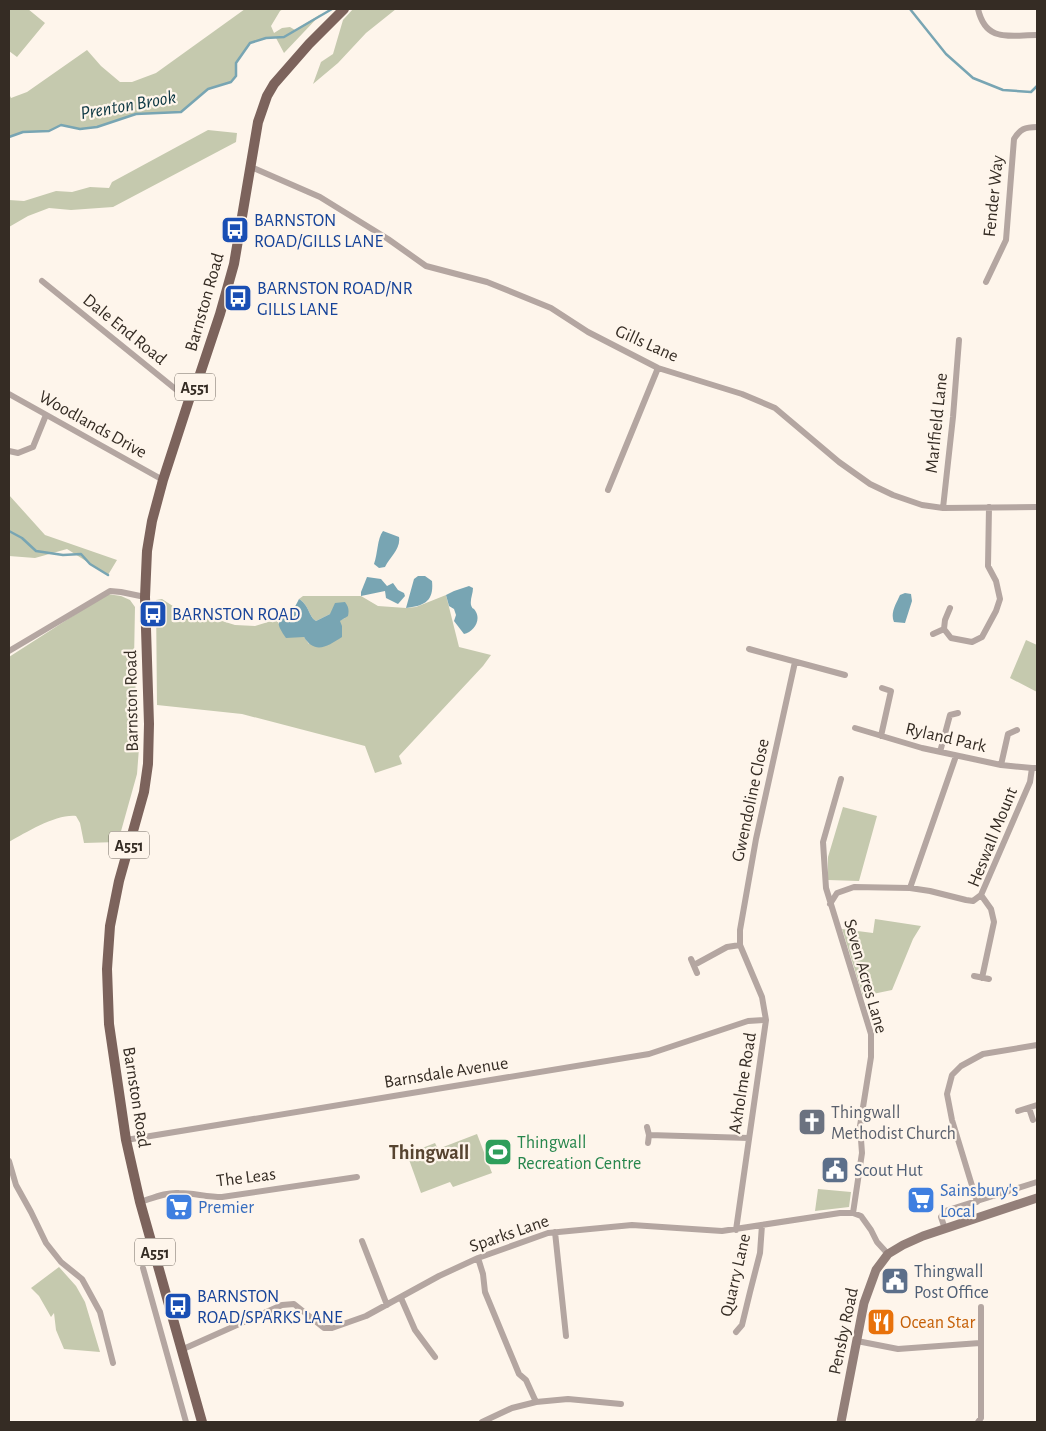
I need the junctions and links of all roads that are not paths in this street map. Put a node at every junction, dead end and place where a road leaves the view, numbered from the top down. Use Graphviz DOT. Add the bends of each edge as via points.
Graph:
graph roads {
  1 [pos="344,9"];
  2 [pos="978,9"];
  3 [pos="1037,35"];
  4 [pos="1037,127"];
  5 [pos="251,167"];
  6 [pos="42,280"];
  7 [pos="986,282"];
  8 [pos="959,340"];
  9 [pos="658,368"];
  10 [pos="9,394"];
  11 [pos="189,400"];
  12 [pos="46,415"];
  13 [pos="9,451"];
  14 [pos="163,480"];
  15 [pos="608,490"];
  16 [pos="988,507"];
  17 [pos="1037,507"];
  18 [pos="943,508"];
  19 [pos="145,597"];
  20 [pos="950,608"];
  21 [pos="944,629"];
  22 [pos="933,634"];
  23 [pos="749,649"];
  24 [pos="9,651"];
  25 [pos="795,662"];
  26 [pos="845,675"];
  27 [pos="882,688"];
  28 [pos="944,710"];
  29 [pos="958,712"];
  30 [pos="950,715"];
  31 [pos="854,728"];
  32 [pos="1004,728"];
  33 [pos="1017,730"];
  34 [pos="1008,734"];
  35 [pos="881,736"];
  36 [pos="940,752"];
  37 [pos="956,756"];
  38 [pos="1001,765"];
  39 [pos="1034,768"];
  40 [pos="841,779"];
  41 [pos="910,888"];
  42 [pos="981,896"];
  43 [pos="830,904"];
  44 [pos="740,945"];
  45 [pos="697,973"];
  46 [pos="974,976"];
  47 [pos="766,1020"];
  48 [pos="1037,1045"];
  49 [pos="1037,1105"];
  50 [pos="1029,1108"];
  51 [pos="1018,1112"];
  52 [pos="1033,1120"];
  53 [pos="646,1127"];
  54 [pos="649,1135"];
  55 [pos="748,1138"];
  56 [pos="126,1140"];
  57 [pos="648,1143"];
  58 [pos="9,1162"];
  59 [pos="357,1177"];
  60 [pos="1037,1182"];
  61 [pos="1037,1198"];
  62 [pos="140,1202"];
  63 [pos="978,1202"];
  64 [pos="853,1213"];
  65 [pos="762,1225"];
  66 [pos="945,1229"];
  67 [pos="736,1230"];
  68 [pos="555,1232"];
  69 [pos="362,1242"];
  70 [pos="888,1254"];
  71 [pos="478,1258"];
  72 [pos="142,1268"];
  73 [pos="400,1298"];
  74 [pos="387,1305"];
  75 [pos="981,1307"];
  76 [pos="736,1332"];
  77 [pos="566,1336"];
  78 [pos="857,1341"];
  79 [pos="980,1343"];
  80 [pos="181,1350"];
  81 [pos="435,1357"];
  82 [pos="113,1363"];
  83 [pos="536,1402"];
  84 [pos="621,1404"];
  85 [pos="186,1422"];
  86 [pos="202,1422"];
  87 [pos="482,1422"];
  88 [pos="841,1422"];
  89 [pos="978,1422"];
  1 -- 5 [label="main road, Barnston Road / A551" via="274,84 258,122"];
  2 -- 3 [label="street" via="987,29 998,35"];
  4 -- 7 [label="street, Fender Way" via="1027,127 1014,139 1006,240"];
  5 -- 9 [label="street, Gills Lane" via="320,197 426,266 487,282 551,308 588,332"];
  5 -- 11 [label="main road, Barnston Road / A551" via="234,264"];
  6 -- 11 [label="street, Dale End Road"];
  8 -- 18 [label="street, Marlfield Lane"];
  9 -- 15 [label="street"];
  9 -- 18 [label="street, Gills Lane" via="742,394 775,408 870,484 922,505"];
  10 -- 12 [label="street, Woodlands Drive"];
  11 -- 14 [label="main road, Barnston Road / A551"];
  12 -- 13 [label="street" via="33,447 18,453"];
  12 -- 14 [label="street, Woodlands Drive"];
  14 -- 19 [label="main road, Barnston Road / A551" via="147,551"];
  16 -- 17 [label="street, Gills Lane"];
  16 -- 18 [label="street, Gills Lane"];
  16 -- 21 [label="street" via="988,566 1000,599 996,611 982,637 972,642 951,638"];
  19 -- 24 [label="street" via="110,591"];
  19 -- 56 [label="main road, Barnston Road / A551" via="148,764 144,792 119,881 110,926 107,968 108,1024"];
  20 -- 21 [label="street"];
  21 -- 22 [label="street"];
  23 -- 25 [label="street"];
  25 -- 26 [label="street"];
  25 -- 44 [label="street, Gwendoline Close" via="756,839"];
  27 -- 35 [label="street" via="892,691"];
  28 -- 30 [label="street"];
  29 -- 30 [label="street"];
  30 -- 36 [label="street"];
  31 -- 35 [label="street, Ryland Park"];
  32 -- 34 [label="street"];
  33 -- 34 [label="street"];
  34 -- 38 [label="street"];
  35 -- 36 [label="street, Ryland Park"];
  36 -- 37 [label="street, Ryland Park"];
  37 -- 38 [label="street, Ryland Park"];
  37 -- 41 [label="street"];
  38 -- 39 [label="street, Ryland Park"];
  39 -- 42 [label="street, Heswall Mount"];
  40 -- 43 [label="street, Seven Acres Lane" via="823,842"];
  41 -- 42 [label="street" via="973,901"];
  41 -- 43 [label="street" via="854,886 837,893"];
  42 -- 46 [label="street, Heswall Mount" via="992,909 994,922 986,978"];
  43 -- 64 [label="street, Seven Acres Lane" via="871,1034 871,1057 860,1126 862,1153"];
  44 -- 45 [label="street" via="692,962"];
  44 -- 47 [label="street, Axholme Road" via="762,997"];
  47 -- 55 [label="street, Axholme Road"];
  47 -- 56 [label="street, Barnsdale Avenue" via="748,1020 649,1054"];
  48 -- 63 [label="street" via="983,1054 961,1066 952,1076 948,1103"];
  49 -- 50 [label="street"];
  50 -- 51 [label="street"];
  50 -- 52 [label="street"];
  53 -- 54 [label="street"];
  54 -- 55 [label="street"];
  54 -- 57 [label="street"];
  55 -- 67 [label="street, Axholme Road"];
  56 -- 62 [label="main road, Barnston Road / A551"];
  58 -- 82 [label="street" via="16,1185 46,1243 61,1262 82,1279 100,1312"];
  59 -- 62 [label="street, The Leas" via="222,1196 178,1192"];
  60 -- 63 [label="street"];
  61 -- 66 [label="main road, Pensby Road"];
  62 -- 80 [label="main road, Barnston Road / A551"];
  63 -- 66 [label="street" via="945,1211 941,1217"];
  64 -- 65 [label="street, Sparks Lane"];
  64 -- 70 [label="street" via="861,1216"];
  65 -- 67 [label="street, Sparks Lane"];
  65 -- 76 [label="street, Quarry Lane" via="760,1253 742,1325"];
  66 -- 70 [label="main road, Pensby Road"];
  67 -- 68 [label="street, Sparks Lane" via="632,1225"];
  68 -- 71 [label="street, Sparks Lane"];
  68 -- 77 [label="street"];
  69 -- 74 [label="street"];
  70 -- 78 [label="main road, Pensby Road" via="869,1285"];
  71 -- 73 [label="street, Sparks Lane"];
  71 -- 83 [label="street" via="485,1292 519,1374 526,1380"];
  72 -- 85 [label="street"];
  73 -- 74 [label="street, Sparks Lane"];
  73 -- 81 [label="street" via="415,1330"];
  74 -- 80 [label="street, Sparks Lane" via="366,1316 324,1328 294,1304 282,1304"];
  75 -- 79 [label="street"];
  78 -- 79 [label="street" via="898,1349"];
  78 -- 88 [label="main road, Pensby Road"];
  79 -- 89 [label="street" via="981,1418"];
  80 -- 86 [label="main road, Barnston Road / A551"];
  83 -- 84 [label="street" via="568,1399"];
  83 -- 87 [label="street" via="512,1408"];
}
